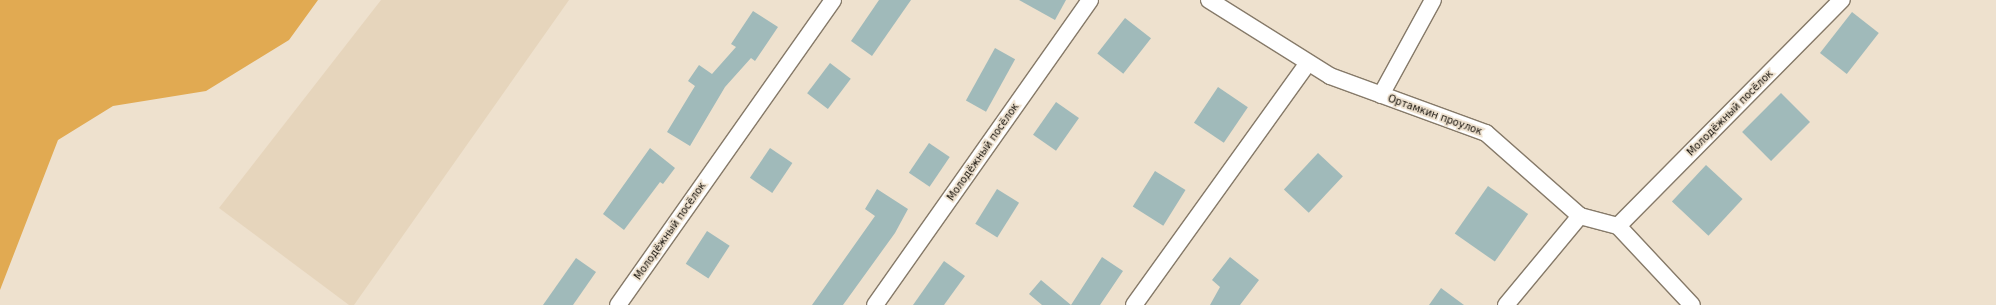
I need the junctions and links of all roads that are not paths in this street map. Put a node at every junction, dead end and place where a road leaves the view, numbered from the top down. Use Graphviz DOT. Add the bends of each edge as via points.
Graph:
graph roads {
  1 [pos="833,0"];
  2 [pos="1090,0"];
  3 [pos="1209,0"];
  4 [pos="1433,0"];
  5 [pos="1842,0"];
  6 [pos="1308,63"];
  7 [pos="1381,95"];
  8 [pos="1580,216"];
  9 [pos="1618,226"];
  10 [pos="618,305"];
  11 [pos="875,305"];
  12 [pos="1134,305"];
  13 [pos="1506,305"];
  14 [pos="1692,305"];
  1 -- 10 [label="street, Молодёжный посёлок"];
  2 -- 11 [label="street, Молодёжный посёлок"];
  3 -- 6 [label="street, Ортамкин проулок"];
  4 -- 7 [label="street"];
  5 -- 9 [label="street, Молодёжный посёлок"];
  6 -- 7 [label="street, Ортамкин проулок" via="1330,76"];
  6 -- 12 [label="street"];
  7 -- 8 [label="street, Ортамкин проулок" via="1486,133"];
  8 -- 9 [label="street, Ортамкин проулок"];
  8 -- 13 [label="street"];
  9 -- 14 [label="street"];
}
